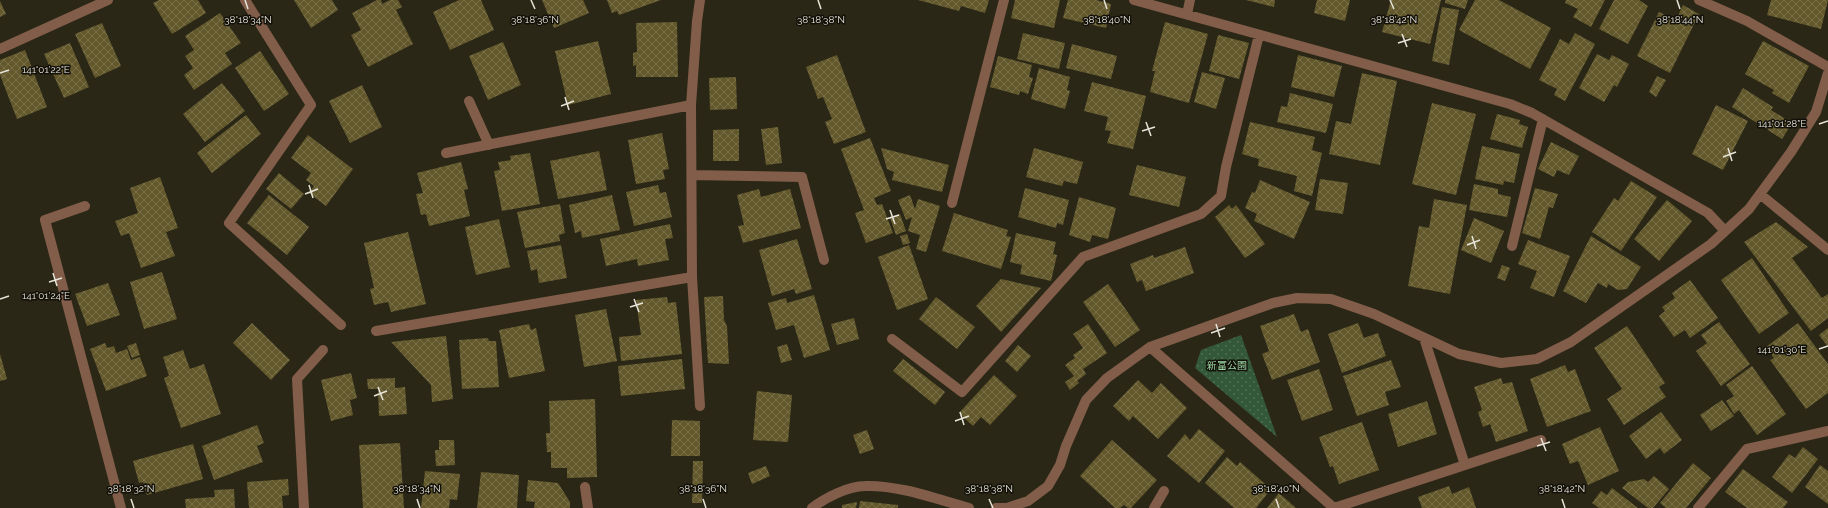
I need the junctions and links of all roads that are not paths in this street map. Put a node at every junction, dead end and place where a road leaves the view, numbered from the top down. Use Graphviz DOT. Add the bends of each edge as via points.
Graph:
graph roads {
  1 [pos="108,0"];
  2 [pos="245,0"];
  3 [pos="700,0"];
  4 [pos="1004,0"];
  5 [pos="1134,0"];
  6 [pos="1190,0"];
  7 [pos="1699,0"];
  8 [pos="1187,14"];
  9 [pos="1259,35"];
  10 [pos="0,49"];
  11 [pos="1828,66"];
  12 [pos="1828,72"];
  13 [pos="469,101"];
  14 [pos="691,105"];
  15 [pos="1543,119"];
  16 [pos="489,144"];
  17 [pos="446,153"];
  18 [pos="692,175"];
  19 [pos="1760,194"];
  20 [pos="952,203"];
  21 [pos="85,206"];
  22 [pos="1725,231"];
  23 [pos="1512,246"];
  24 [pos="1828,250"];
  25 [pos="824,260"];
  26 [pos="692,277"];
  27 [pos="342,325"];
  28 [pos="376,331"];
  29 [pos="1424,338"];
  30 [pos="892,339"];
  31 [pos="1150,347"];
  32 [pos="323,350"];
  33 [pos="700,406"];
  34 [pos="1828,431"];
  35 [pos="1541,440"];
  36 [pos="1464,465"];
  37 [pos="585,487"];
  38 [pos="1164,491"];
  39 [pos="121,508"];
  40 [pos="304,508"];
  41 [pos="588,508"];
  42 [pos="812,508"];
  43 [pos="969,508"];
  44 [pos="996,508"];
  45 [pos="1154,508"];
  46 [pos="1334,508"];
  47 [pos="1698,508"];
  1 -- 10 [label="street"];
  2 -- 27 [label="street" via="311,105 230,223"];
  3 -- 14 [label="street"];
  4 -- 20 [label="street"];
  5 -- 8 [label="street"];
  6 -- 8 [label="street"];
  7 -- 11 [label="street" via="1747,21"];
  8 -- 9 [label="street"];
  9 -- 15 [label="street" via="1510,104"];
  9 -- 30 [label="street" via="1221,196 1201,214 1083,257 962,392"];
  12 -- 19 [label="street" via="1816,112"];
  13 -- 16 [label="street"];
  14 -- 16 [label="street"];
  14 -- 18 [label="street"];
  15 -- 22 [label="street" via="1708,213"];
  15 -- 23 [label="street"];
  16 -- 17 [label="street"];
  18 -- 25 [label="street" via="802,177"];
  18 -- 26 [label="street"];
  19 -- 22 [label="street"];
  19 -- 24 [label="street"];
  21 -- 39 [label="street" via="45,220"];
  22 -- 29 [label="street" via="1711,244 1571,342 1537,359 1501,363 1459,354"];
  26 -- 28 [label="street"];
  26 -- 33 [label="street"];
  29 -- 31 [label="street" via="1374,314 1331,299 1297,298 1273,303"];
  29 -- 36 [label="street"];
  31 -- 44 [label="street" via="1107,378 1086,400 1060,465 1048,486 1028,501 1007,508"];
  31 -- 46 [label="street"];
  32 -- 40 [label="street" via="297,379"];
  34 -- 47 [label="street" via="1747,449"];
  35 -- 36 [label="street"];
  36 -- 46 [label="street"];
  37 -- 41 [label="street"];
  38 -- 45 [label="street"];
  42 -- 43 [label="street" via="829,496 864,486 897,489"];
}
